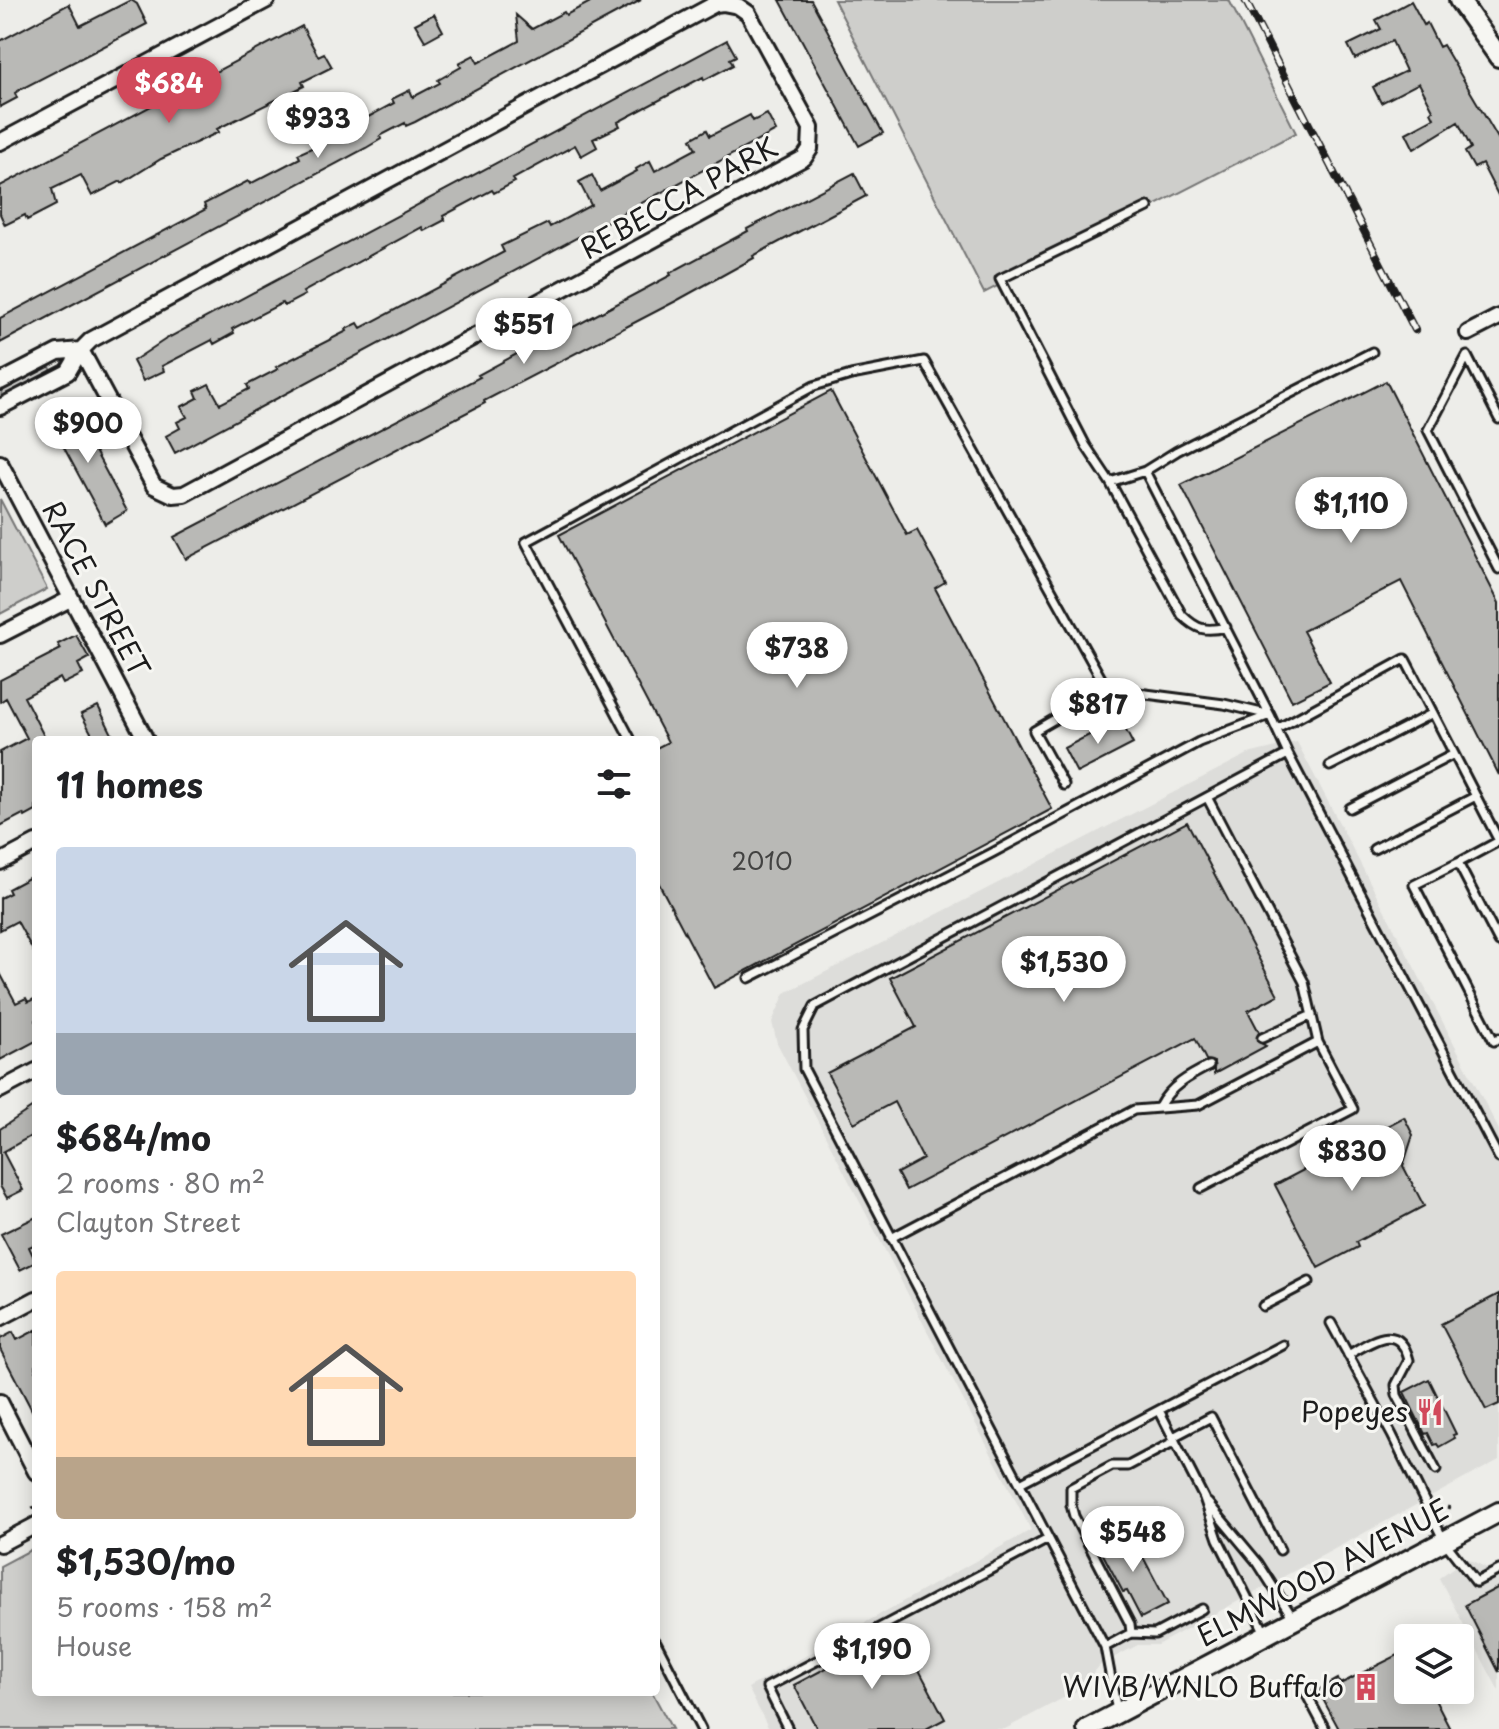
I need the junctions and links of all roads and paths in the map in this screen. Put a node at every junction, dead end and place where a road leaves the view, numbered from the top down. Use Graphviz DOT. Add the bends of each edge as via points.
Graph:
graph roads {
  1 [pos="267,0"];
  2 [pos="1459,0"];
  3 [pos="1499,57"];
  4 [pos="0,142"];
  5 [pos="1148,207"];
  6 [pos="1499,317"];
  7 [pos="1468,333"];
  8 [pos="81,350"];
  9 [pos="1372,352"];
  10 [pos="0,382"];
  11 [pos="0,407"];
  12 [pos="1499,419"];
  13 [pos="0,463"];
  14 [pos="1145,471"];
  15 [pos="1110,482"];
  16 [pos="1499,569"];
  17 [pos="70,599"];
  18 [pos="1226,627"];
  19 [pos="0,635"];
  20 [pos="1107,689"];
  21 [pos="1433,713"];
  22 [pos="1270,715"];
  23 [pos="1277,729"];
  24 [pos="144,736"];
  25 [pos="629,736"];
  26 [pos="1288,754"];
  27 [pos="1454,754"];
  28 [pos="1330,766"];
  29 [pos="1064,785"];
  30 [pos="1476,796"];
  31 [pos="1207,797"];
  32 [pos="1350,808"];
  33 [pos="32,845"];
  34 [pos="1374,849"];
  35 [pos="0,862"];
  36 [pos="1458,863"];
  37 [pos="1499,942"];
  38 [pos="749,978"];
  39 [pos="1312,1015"];
  40 [pos="1262,1038"];
  41 [pos="1497,1041"];
  42 [pos="1318,1042"];
  43 [pos="1209,1066"];
  44 [pos="32,1073"];
  45 [pos="0,1090"];
  46 [pos="1159,1107"];
  47 [pos="1499,1158"];
  48 [pos="1201,1188"];
  49 [pos="891,1238"];
  50 [pos="1309,1282"];
  51 [pos="32,1301"];
  52 [pos="1263,1306"];
  53 [pos="0,1318"];
  54 [pos="1331,1323"];
  55 [pos="1283,1345"];
  56 [pos="1348,1355"];
  57 [pos="0,1402"];
  58 [pos="1159,1410"];
  59 [pos="1174,1439"];
  60 [pos="32,1464"];
  61 [pos="1436,1470"];
  62 [pos="1020,1483"];
  63 [pos="1204,1498"];
  64 [pos="1499,1512"];
  65 [pos="32,1527"];
  66 [pos="1048,1539"];
  67 [pos="1444,1541"];
  68 [pos="0,1544"];
  69 [pos="1280,1550"];
  70 [pos="1499,1570"];
  71 [pos="1202,1609"];
  72 [pos="1294,1620"];
  73 [pos="1131,1633"];
  74 [pos="1266,1635"];
  75 [pos="1105,1647"];
  76 [pos="660,1650"];
  77 [pos="1300,1682"];
  78 [pos="1116,1719"];
  79 [pos="701,1729"];
  80 [pos="788,1729"];
  81 [pos="1087,1729"];
  82 [pos="1325,1729"];
  1 -- 4 [label="street"];
  2 -- 3 [label="street"];
  5 -- 15 [label="lane" via="1000,279"];
  6 -- 7 [label="street"];
  8 -- 8 [label="street, REBECCA PARK" via="106,331 715,4 738,6 748,13 811,128 810,149 796,164 184,494 163,493 149,480"];
  8 -- 10 [label="street, REBECCA PARK" via="58,352"];
  8 -- 11 [label="street, REBECCA PARK" via="68,372"];
  9 -- 14 [label="lane"];
  12 -- 16 [label="lane" via="1467,356 1428,430"];
  13 -- 17 [label="street, RACE STREET"];
  14 -- 15 [label="lane"];
  14 -- 18 [label="lane"];
  15 -- 18 [label="lane" via="1182,615 1195,628"];
  17 -- 19 [label="street"];
  17 -- 24 [label="street, RACE STREET"];
  18 -- 22 [label="lane"];
  20 -- 22 [label="lane"];
  20 -- 25 [label="lane" via="924,361 814,386 526,542"];
  20 -- 29 [label="lane" via="1034,731"];
  21 -- 23 [label="lane" via="1405,659"];
  21 -- 27 [label="lane"];
  21 -- 28 [label="lane"];
  22 -- 23 [label="lane"];
  22 -- 38 [label="lane" via="1199,742"];
  23 -- 26 [label="lane"];
  26 -- 31 [label="lane"];
  26 -- 47 [label="lane"];
  27 -- 30 [label="lane"];
  27 -- 32 [label="lane"];
  30 -- 34 [label="lane"];
  30 -- 36 [label="lane" via="1499,841"];
  31 -- 39 [label="lane" via="1304,982"];
  31 -- 49 [label="lane" via="815,1006 803,1030 804,1069"];
  33 -- 35 [label="street"];
  36 -- 37 [label="lane"];
  36 -- 41 [label="lane" via="1414,885"];
  39 -- 40 [label="lane"];
  39 -- 42 [label="lane"];
  42 -- 46 [label="lane" via="1198,1105"];
  42 -- 48 [label="lane" via="1353,1109"];
  43 -- 46 [label="lane" via="1185,1078"];
  44 -- 45 [label="street"];
  46 -- 49 [label="lane" via="1134,1110"];
  49 -- 62 [label="lane"];
  50 -- 52 [label="lane"];
  51 -- 53 [label="street"];
  54 -- 56 [label="lane"];
  55 -- 58 [label="lane"];
  56 -- 61 [label="lane" via="1386,1336 1406,1349 1409,1360 1396,1385 1397,1395"];
  56 -- 67 [label="lane"];
  57 -- 60 [label="street"];
  58 -- 59 [label="lane"];
  58 -- 62 [label="lane"];
  59 -- 63 [label="lane"];
  59 -- 69 [label="lane" via="1211,1417"];
  59 -- 73 [label="lane" via="1128,1466 1112,1466 1071,1488 1074,1516"];
  62 -- 66 [label="lane"];
  63 -- 72 [label="lane" via="1258,1563"];
  63 -- 74 [label="lane" via="1218,1539"];
  64 -- 67 [label="street, ELMWOOD AVENUE"];
  65 -- 68 [label="street"];
  66 -- 75 [label="lane"];
  66 -- 80 [label="lane" via="767,1687"];
  67 -- 70 [label="lane" via="1476,1582"];
  67 -- 72 [label="street, ELMWOOD AVENUE"];
  71 -- 73 [label="lane" via="1155,1634"];
  72 -- 74 [label="street, ELMWOOD AVENUE"];
  73 -- 75 [label="lane"];
  74 -- 78 [label="street, ELMWOOD AVENUE"];
  75 -- 78 [label="lane"];
  76 -- 79 [label="lane"];
  77 -- 82 [label="lane"];
  78 -- 81 [label="street, ELMWOOD AVENUE"];
}
